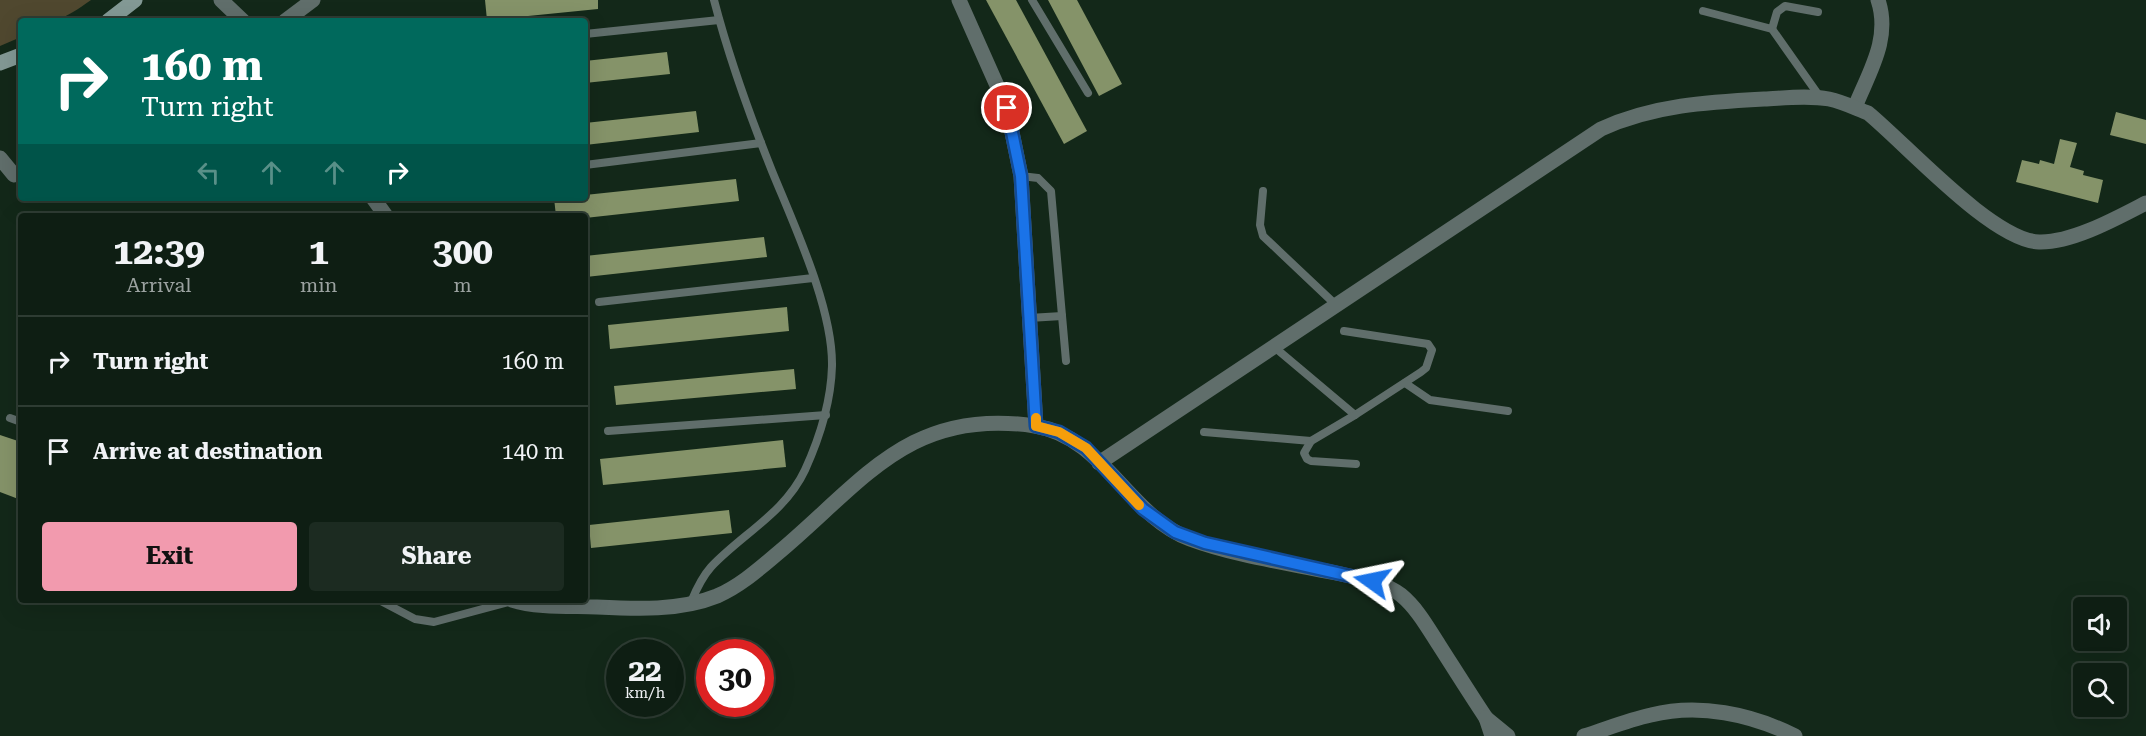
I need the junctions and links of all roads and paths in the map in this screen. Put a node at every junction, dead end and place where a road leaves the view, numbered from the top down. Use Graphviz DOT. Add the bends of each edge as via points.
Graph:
graph roads {
  1 [pos="135,0"];
  2 [pos="221,0"];
  3 [pos="313,0"];
  4 [pos="714,0"];
  5 [pos="959,0"];
  6 [pos="1032,0"];
  7 [pos="1878,0"];
  8 [pos="1703,11"];
  9 [pos="1818,12"];
  10 [pos="112,18"];
  11 [pos="240,18"];
  12 [pos="289,18"];
  13 [pos="718,20"];
  14 [pos="1772,29"];
  15 [pos="588,34"];
  16 [pos="18,56"];
  17 [pos="0,63"];
  18 [pos="1088,93"];
  19 [pos="1821,98"];
  20 [pos="1855,107"];
  21 [pos="761,143"];
  22 [pos="0,158"];
  23 [pos="588,165"];
  24 [pos="14,175"];
  25 [pos="1021,176"];
  26 [pos="1263,191"];
  27 [pos="2146,203"];
  28 [pos="813,278"];
  29 [pos="599,302"];
  30 [pos="1336,305"];
  31 [pos="1062,316"];
  32 [pos="1029,318"];
  33 [pos="1344,331"];
  34 [pos="1273,346"];
  35 [pos="1066,361"];
  36 [pos="1405,383"];
  37 [pos="1509,411"];
  38 [pos="826,415"];
  39 [pos="1355,415"];
  40 [pos="10,418"];
  41 [pos="18,421"];
  42 [pos="1036,426"];
  43 [pos="608,431"];
  44 [pos="1204,432"];
  45 [pos="1311,441"];
  46 [pos="1099,463"];
  47 [pos="1356,464"];
  48 [pos="385,603"];
  49 [pos="505,603"];
  50 [pos="541,603"];
  51 [pos="690,604"];
  52 [pos="1486,718"];
  53 [pos="1492,736"];
  54 [pos="1508,736"];
  55 [pos="1584,736"];
  56 [pos="1795,736"];
  1 -- 10 [label="street"];
  2 -- 11 [label="street"];
  3 -- 12 [label="street"];
  4 -- 13 [label="lane"];
  5 -- 25 [label="street" via="1007,108"];
  6 -- 18 [label="lane"];
  7 -- 20 [label="street" via="1883,36"];
  8 -- 14 [label="lane"];
  9 -- 14 [label="lane" via="1785,6 1777,12"];
  13 -- 15 [label="lane"];
  13 -- 21 [label="lane"];
  14 -- 19 [label="lane"];
  16 -- 17 [label="street"];
  19 -- 20 [label="street"];
  19 -- 30 [label="street" via="1709,102 1625,118 1601,129"];
  20 -- 27 [label="street" via="1888,129 1979,213 2020,238 2038,242 2075,235"];
  21 -- 23 [label="lane"];
  21 -- 28 [label="lane"];
  22 -- 24 [label="street"];
  25 -- 31 [label="lane" via="1038,178 1051,190"];
  25 -- 32 [label="street"];
  26 -- 30 [label="lane" via="1263,236"];
  28 -- 29 [label="lane"];
  28 -- 38 [label="lane" via="829,333 832,366"];
  30 -- 34 [label="street"];
  31 -- 32 [label="lane"];
  31 -- 35 [label="lane"];
  32 -- 42 [label="street"];
  33 -- 36 [label="lane" via="1428,344 1432,350 1426,368"];
  34 -- 39 [label="lane"];
  34 -- 46 [label="street"];
  36 -- 37 [label="lane" via="1430,400"];
  36 -- 39 [label="lane"];
  38 -- 43 [label="lane"];
  38 -- 51 [label="lane" via="804,473 784,502 710,567"];
  39 -- 45 [label="lane"];
  40 -- 41 [label="lane"];
  42 -- 46 [label="street" via="1075,440"];
  42 -- 51 [label="street" via="984,424 935,432 904,446 879,463 750,576 717,596"];
  44 -- 45 [label="lane"];
  45 -- 47 [label="lane" via="1304,453 1307,459"];
  46 -- 52 [label="street" via="1143,509 1191,539 1372,581 1402,595 1418,613"];
  48 -- 49 [label="lane" via="415,619 434,622"];
  50 -- 51 [label="street" via="628,609"];
  52 -- 53 [label="street"];
  52 -- 54 [label="street"];
  55 -- 56 [label="street" via="1652,714 1694,710 1736,714"];
}
